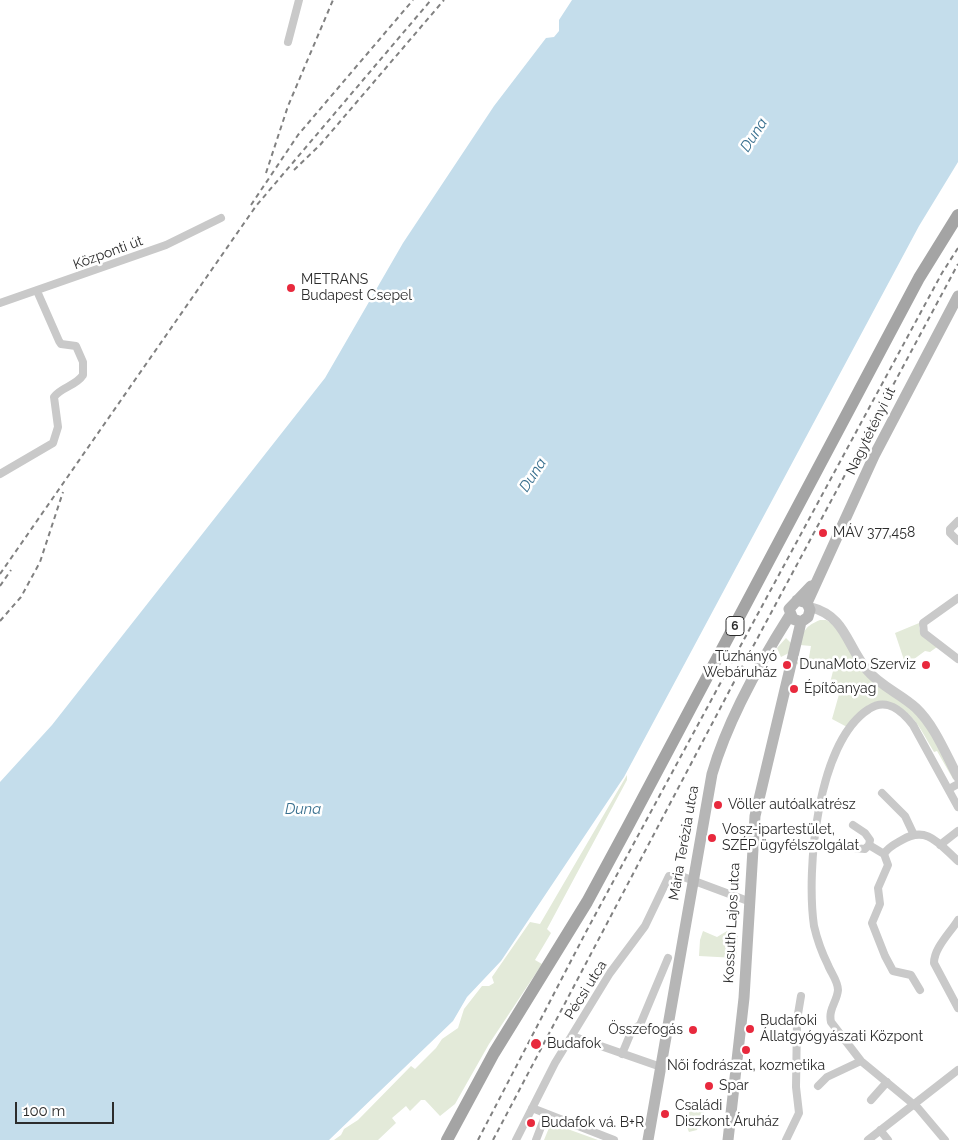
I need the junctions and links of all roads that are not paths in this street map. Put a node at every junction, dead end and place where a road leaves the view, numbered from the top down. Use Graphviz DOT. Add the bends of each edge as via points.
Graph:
graph roads {
  1 [pos="299,0"];
  2 [pos="288,42"];
  3 [pos="958,215"];
  4 [pos="221,218"];
  5 [pos="37,291"];
  6 [pos="958,296"];
  7 [pos="0,303"];
  8 [pos="0,474"];
  9 [pos="958,520"];
  10 [pos="958,541"];
  11 [pos="958,598"];
  12 [pos="802,612"];
  13 [pos="958,659"];
  14 [pos="958,777"];
  15 [pos="958,784"];
  16 [pos="949,789"];
  17 [pos="882,793"];
  18 [pos="958,807"];
  19 [pos="853,825"];
  20 [pos="958,831"];
  21 [pos="913,833"];
  22 [pos="869,845"];
  23 [pos="940,845"];
  24 [pos="854,848"];
  25 [pos="884,854"];
  26 [pos="958,861"];
  27 [pos="692,880"];
  28 [pos="748,901"];
  29 [pos="958,920"];
  30 [pos="668,958"];
  31 [pos="920,990"];
  32 [pos="800,996"];
  33 [pos="958,1008"];
  34 [pos="572,1036"];
  35 [pos="622,1054"];
  36 [pos="861,1062"];
  37 [pos="661,1067"];
  38 [pos="958,1070"];
  39 [pos="886,1082"];
  40 [pos="818,1086"];
  41 [pos="871,1100"];
  42 [pos="914,1105"];
  43 [pos="532,1108"];
  44 [pos="546,1114"];
  45 [pos="880,1130"];
  46 [pos="599,1137"];
  47 [pos="447,1140"];
  48 [pos="516,1140"];
  49 [pos="536,1140"];
  50 [pos="614,1140"];
  51 [pos="648,1140"];
  52 [pos="728,1140"];
  53 [pos="786,1140"];
  54 [pos="868,1140"];
  55 [pos="888,1140"];
  56 [pos="946,1140"];
  1 -- 2 [label="street"];
  3 -- 47 [label="main road, 6" via="919,278 587,902 494,1053"];
  4 -- 5 [label="street, Központi út" via="166,245"];
  5 -- 7 [label="street, Központi út"];
  5 -- 8 [label="street" via="61,344 76,346 83,375 54,398 58,428 54,443"];
  6 -- 12 [label="main road, Nagytétényi út" via="874,456"];
  9 -- 10 [label="street" via="950,529"];
  11 -- 13 [label="street" via="923,623 924,633"];
  12 -- 14 [label="street" via="830,615 841,626 868,671 923,716"];
  12 -- 27 [label="main road, Mária Terézia utca" via="777,638 748,690 716,761"];
  12 -- 28 [label="main road, Kossuth Lajos utca" via="758,798"];
  15 -- 16 [label="street"];
  16 -- 18 [label="street"];
  16 -- 36 [label="street" via="904,713 898,709 883,704 866,710 838,744 816,822 814,925 838,988 830,1014 831,1022"];
  17 -- 21 [label="street" via="905,816"];
  19 -- 22 [label="street" via="866,833"];
  20 -- 23 [label="street"];
  21 -- 23 [label="street" via="924,834"];
  21 -- 25 [label="street"];
  22 -- 24 [label="street" via="865,849"];
  22 -- 25 [label="street"];
  23 -- 26 [label="street"];
  25 -- 31 [label="street" via="888,865 878,888 880,904 872,923 893,971 911,975"];
  27 -- 28 [label="street, Pécsi utca"];
  27 -- 34 [label="street, Pécsi utca" via="676,875 667,880 648,921 610,973"];
  27 -- 37 [label="main road, Mária Terézia utca"];
  28 -- 52 [label="main road, Kossuth Lajos utca" via="744,998"];
  29 -- 33 [label="street" via="943,940 934,963"];
  30 -- 35 [label="street" via="640,1025 632,1030"];
  32 -- 53 [label="street" via="796,1087 799,1113"];
  34 -- 35 [label="street"];
  34 -- 43 [label="street, Pécsi utca"];
  35 -- 37 [label="street"];
  36 -- 39 [label="street"];
  36 -- 40 [label="street" via="826,1077"];
  37 -- 51 [label="main road, Mária Terézia utca"];
  38 -- 42 [label="street"];
  39 -- 41 [label="street"];
  39 -- 42 [label="street"];
  42 -- 45 [label="street"];
  42 -- 56 [label="street"];
  43 -- 44 [label="street"];
  43 -- 48 [label="street, Pécsi utca"];
  44 -- 46 [label="street"];
  44 -- 49 [label="street"];
  45 -- 54 [label="street"];
  45 -- 55 [label="street"];
  46 -- 50 [label="street"];
}
